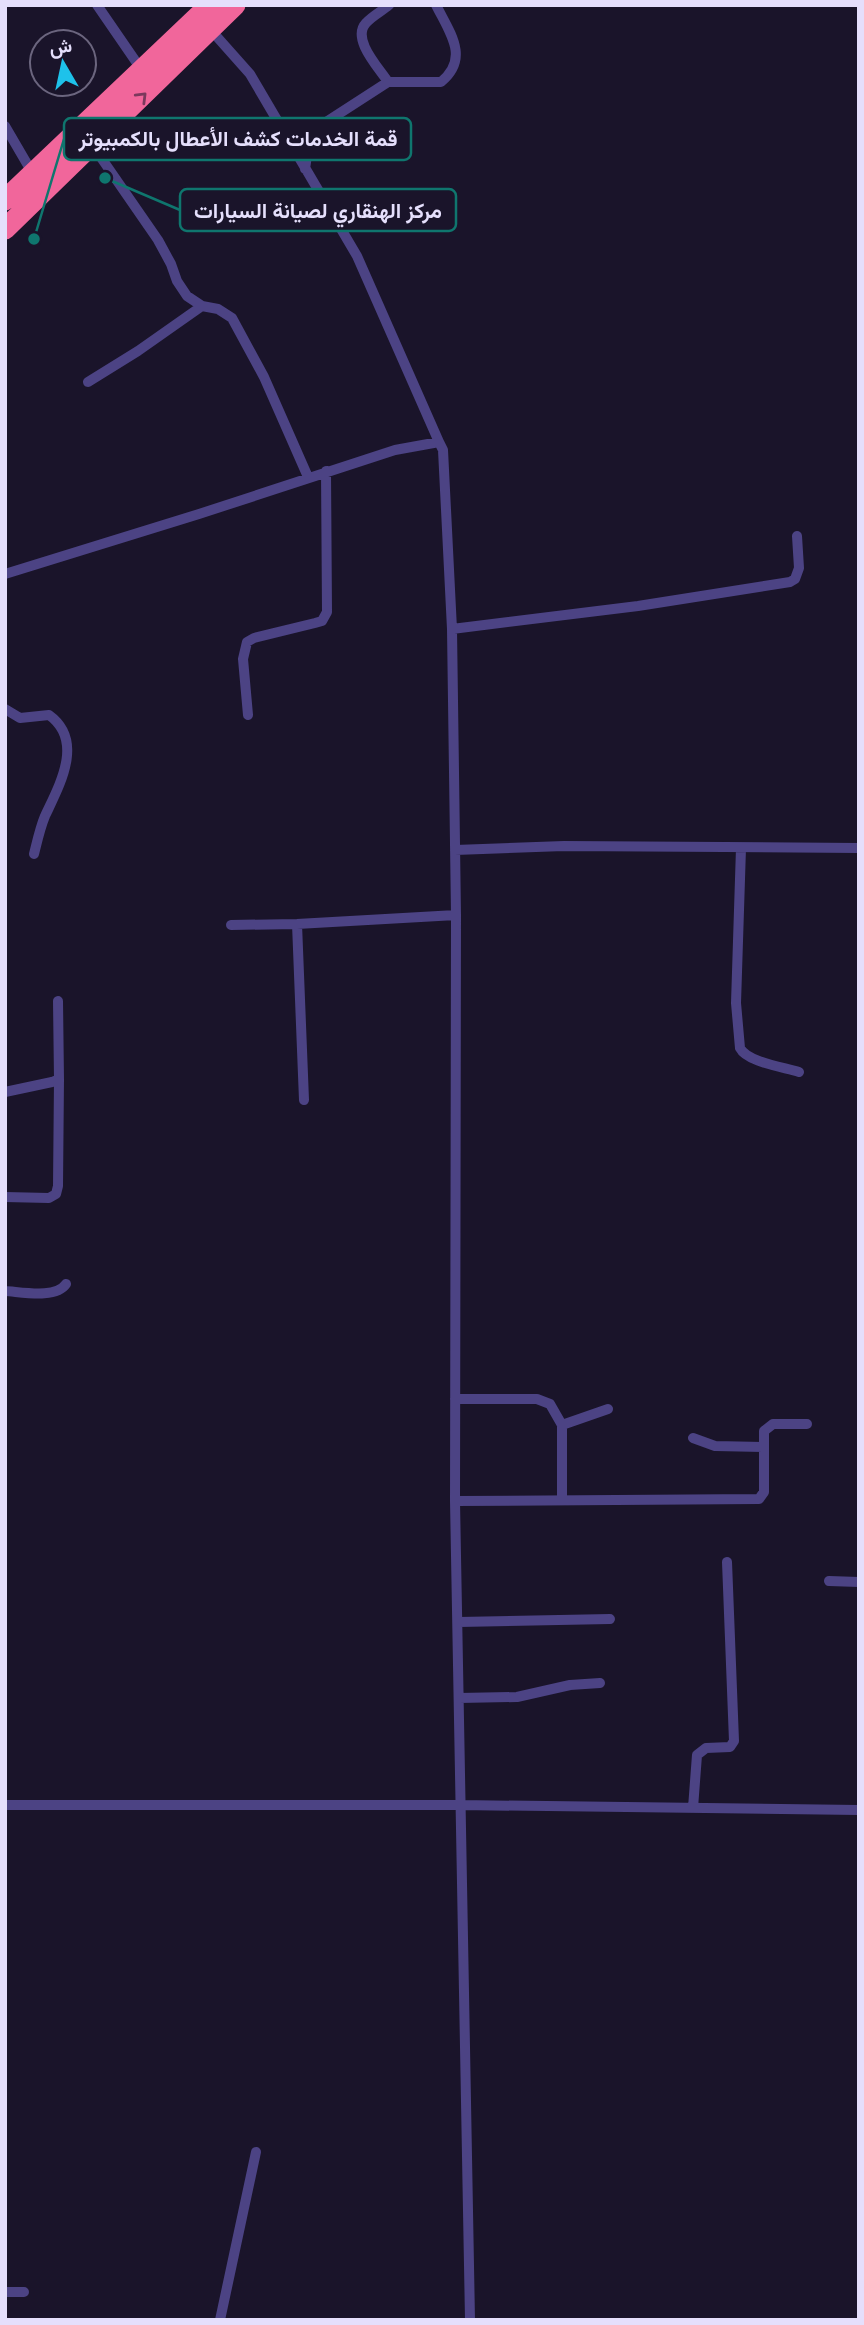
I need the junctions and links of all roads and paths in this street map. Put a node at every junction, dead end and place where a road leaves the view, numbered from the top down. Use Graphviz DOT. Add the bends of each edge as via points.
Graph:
graph roads {
  1 [pos="97,5"];
  2 [pos="211,5"];
  3 [pos="235,5"];
  4 [pos="389,5"];
  5 [pos="436,5"];
  6 [pos="210,29"];
  7 [pos="141,69"];
  8 [pos="388,82"];
  9 [pos="5,126"];
  10 [pos="93,146"];
  11 [pos="305,169"];
  12 [pos="33,174"];
  13 [pos="5,200"];
  14 [pos="5,229"];
  15 [pos="202,306"];
  16 [pos="88,382"];
  17 [pos="439,442"];
  18 [pos="326,471"];
  19 [pos="308,477"];
  20 [pos="797,536"];
  21 [pos="5,574"];
  22 [pos="452,629"];
  23 [pos="5,709"];
  24 [pos="248,715"];
  25 [pos="741,848"];
  26 [pos="859,848"];
  27 [pos="455,850"];
  28 [pos="34,854"];
  29 [pos="456,915"];
  30 [pos="298,924"];
  31 [pos="230,925"];
  32 [pos="58,1001"];
  33 [pos="799,1072"];
  34 [pos="58,1079"];
  35 [pos="5,1091"];
  36 [pos="304,1100"];
  37 [pos="5,1197"];
  38 [pos="66,1284"];
  39 [pos="5,1291"];
  40 [pos="455,1399"];
  41 [pos="608,1409"];
  42 [pos="807,1424"];
  43 [pos="562,1425"];
  44 [pos="693,1438"];
  45 [pos="763,1447"];
  46 [pos="562,1500"];
  47 [pos="455,1502"];
  48 [pos="727,1562"];
  49 [pos="829,1581"];
  50 [pos="859,1582"];
  51 [pos="610,1619"];
  52 [pos="459,1622"];
  53 [pos="600,1684"];
  54 [pos="459,1699"];
  55 [pos="5,1805"];
  56 [pos="460,1805"];
  57 [pos="693,1808"];
  58 [pos="859,1810"];
  59 [pos="256,2152"];
  60 [pos="5,2291"];
  61 [pos="24,2292"];
  62 [pos="220,2320"];
  63 [pos="470,2320"];
  1 -- 7 [label="street"];
  2 -- 7 [label="highway"];
  3 -- 6 [label="highway"];
  4 -- 8 [label="street" via="361,31 362,42"];
  5 -- 8 [label="street" via="455,43 453,73 441,82"];
  10 -- 6 [label="highway, one-way"];
  6 -- 11 [label="street" via="250,75"];
  7 -- 12 [label="highway"];
  8 -- 11 [label="street" via="320,126 309,142"];
  9 -- 12 [label="street"];
  10 -- 14 [label="highway"];
  10 -- 15 [label="street" via="158,240 187,296"];
  11 -- 17 [label="street" via="357,256"];
  12 -- 13 [label="highway"];
  15 -- 16 [label="street"];
  15 -- 19 [label="street" via="233,318"];
  17 -- 18 [label="street" via="409,446"];
  17 -- 22 [label="street" via="446,479"];
  18 -- 19 [label="street"];
  18 -- 24 [label="street" via="327,612 315,624 247,642 243,659"];
  19 -- 21 [label="street"];
  20 -- 22 [label="street" via="799,568 790,582"];
  22 -- 27 [label="street"];
  23 -- 28 [label="street" via="20,718 49,715 60,723 65,737 67,761"];
  25 -- 26 [label="street"];
  25 -- 27 [label="street"];
  25 -- 33 [label="street" via="736,1003 740,1048 753,1059"];
  27 -- 29 [label="street"];
  29 -- 30 [label="street"];
  29 -- 40 [label="street"];
  30 -- 31 [label="street"];
  30 -- 36 [label="street"];
  32 -- 34 [label="street"];
  34 -- 35 [label="street"];
  34 -- 37 [label="street" via="56,1194 49,1198"];
  38 -- 39 [label="street" via="60,1291"];
  40 -- 43 [label="street" via="537,1399 550,1404"];
  40 -- 47 [label="street"];
  41 -- 43 [label="street"];
  42 -- 45 [label="street" via="768,1426"];
  43 -- 46 [label="street"];
  44 -- 45 [label="street" via="715,1446"];
  45 -- 46 [label="street" via="764,1492 759,1499"];
  46 -- 47 [label="street"];
  47 -- 52 [label="street"];
  48 -- 57 [label="street" via="734,1741 730,1747 706,1748 697,1755"];
  49 -- 50 [label="street"];
  51 -- 52 [label="street"];
  52 -- 54 [label="street"];
  53 -- 54 [label="street" via="570,1685 517,1697"];
  54 -- 56 [label="street"];
  55 -- 56 [label="street"];
  56 -- 57 [label="street"];
  56 -- 63 [label="street"];
  57 -- 58 [label="street"];
  59 -- 62 [label="street"];
  60 -- 61 [label="street"];
}
